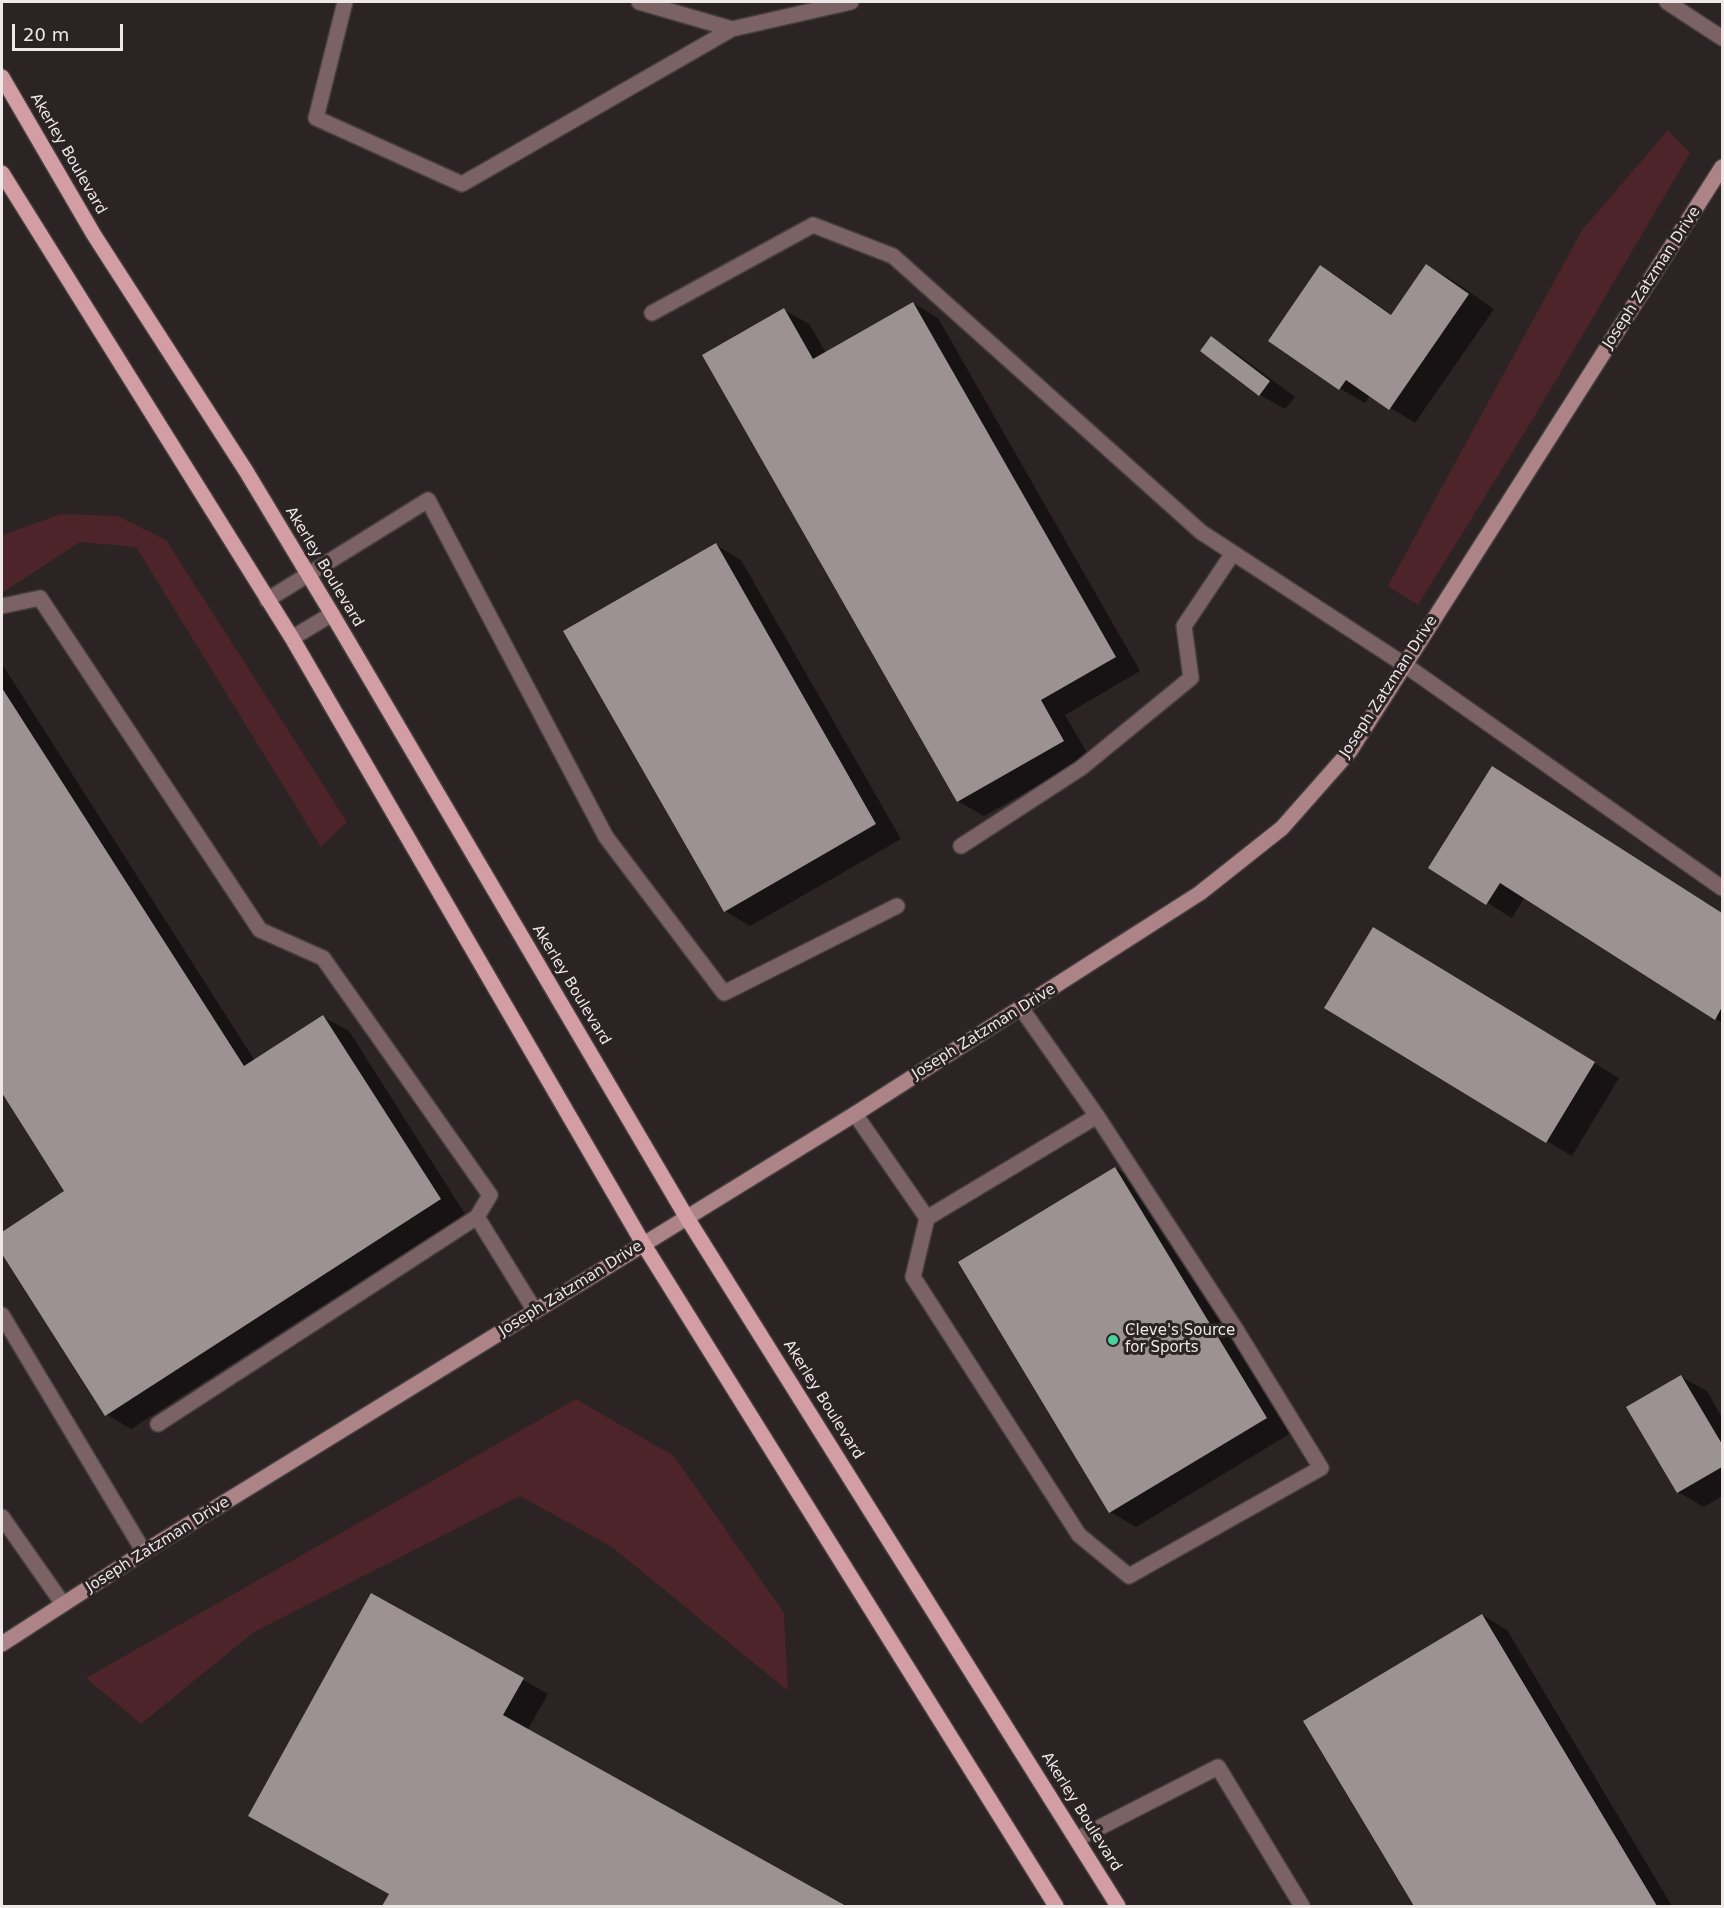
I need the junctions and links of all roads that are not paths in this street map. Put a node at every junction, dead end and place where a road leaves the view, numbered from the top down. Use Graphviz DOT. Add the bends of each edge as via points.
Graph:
graph roads {
  1 [pos="345,2"];
  2 [pos="639,2"];
  3 [pos="851,2"];
  4 [pos="1667,2"];
  5 [pos="732,29"];
  6 [pos="1722,38"];
  7 [pos="2,77"];
  8 [pos="1722,167"];
  9 [pos="2,173"];
  10 [pos="652,314"];
  11 [pos="1233,553"];
  12 [pos="308,574"];
  13 [pos="267,600"];
  14 [pos="2,606"];
  15 [pos="332,614"];
  16 [pos="292,638"];
  17 [pos="1405,665"];
  18 [pos="961,846"];
  19 [pos="1722,888"];
  20 [pos="897,906"];
  21 [pos="1021,1008"];
  22 [pos="855,1114"];
  23 [pos="1097,1116"];
  24 [pos="477,1217"];
  25 [pos="687,1218"];
  26 [pos="927,1218"];
  27 [pos="644,1245"];
  28 [pos="535,1311"];
  29 [pos="2,1315"];
  30 [pos="158,1424"];
  31 [pos="2,1517"];
  32 [pos="144,1552"];
  33 [pos="63,1604"];
  34 [pos="2,1644"];
  35 [pos="1077,1839"];
  36 [pos="1056,1906"];
  37 [pos="1118,1906"];
  38 [pos="1302,1906"];
  1 -- 5 [label="street" via="316,118 462,184"];
  2 -- 5 [label="street"];
  3 -- 5 [label="street"];
  4 -- 6 [label="street"];
  7 -- 12 [label="main road, Akerley Boulevard" via="94,235"];
  8 -- 17 [label="street, Joseph Zatzman Drive"];
  9 -- 13 [label="main road"];
  10 -- 11 [label="street" via="813,225 893,256 1201,532"];
  11 -- 17 [label="street"];
  11 -- 18 [label="street" via="1184,626 1191,678 1081,768"];
  12 -- 13 [label="street"];
  12 -- 15 [label="main road, Akerley Boulevard"];
  12 -- 20 [label="street" via="428,500 606,837 724,993"];
  13 -- 16 [label="main road"];
  14 -- 24 [label="street" via="40,598 260,930 323,958 490,1195"];
  15 -- 16 [label="street"];
  15 -- 25 [label="main road, Akerley Boulevard"];
  16 -- 27 [label="main road"];
  17 -- 19 [label="street"];
  17 -- 21 [label="street, Joseph Zatzman Drive" via="1350,751 1282,828 1200,893"];
  21 -- 22 [label="street, Joseph Zatzman Drive"];
  21 -- 23 [label="street"];
  22 -- 25 [label="street, Joseph Zatzman Drive"];
  22 -- 26 [label="street"];
  23 -- 26 [label="street"];
  23 -- 26 [label="street" via="1321,1468 1129,1576 1079,1535 913,1277"];
  24 -- 28 [label="street"];
  24 -- 30 [label="street"];
  25 -- 27 [label="street, Joseph Zatzman Drive"];
  25 -- 35 [label="main road, Akerley Boulevard"];
  27 -- 28 [label="street, Joseph Zatzman Drive"];
  27 -- 36 [label="main road"];
  28 -- 32 [label="street, Joseph Zatzman Drive"];
  29 -- 32 [label="street"];
  31 -- 33 [label="street"];
  32 -- 33 [label="street, Joseph Zatzman Drive"];
  33 -- 34 [label="street, Joseph Zatzman Drive"];
  35 -- 37 [label="main road, Akerley Boulevard"];
  35 -- 38 [label="street" via="1218,1767"];
}
